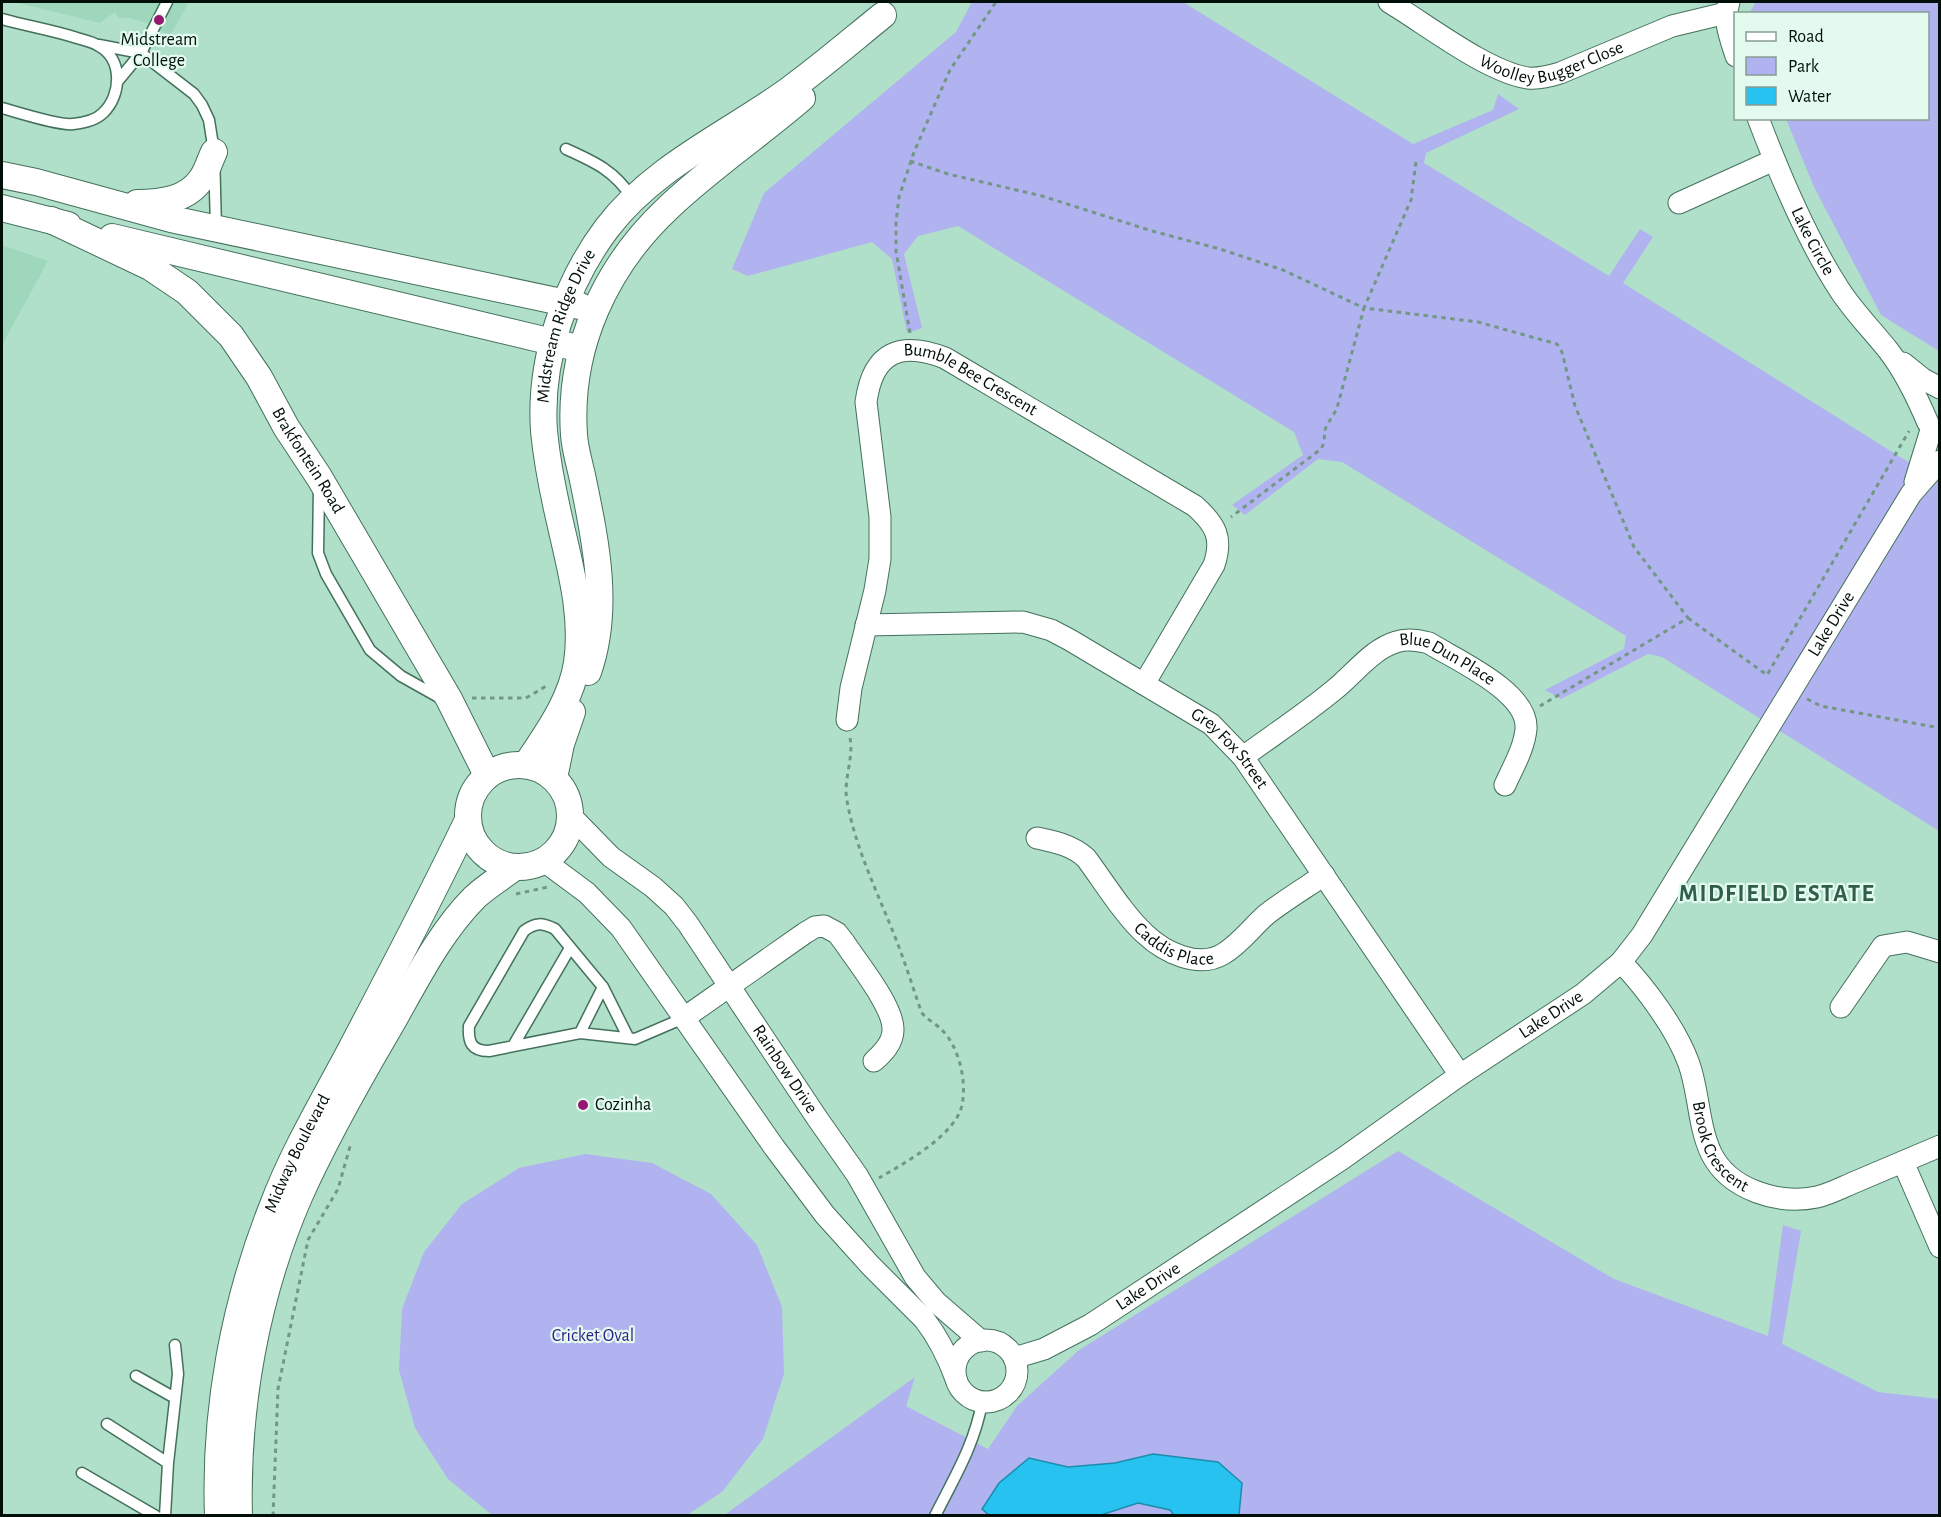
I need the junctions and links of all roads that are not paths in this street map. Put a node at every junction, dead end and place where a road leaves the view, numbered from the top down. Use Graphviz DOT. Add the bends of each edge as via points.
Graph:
graph roads {
  1 [pos="167,2"];
  2 [pos="1403,5"];
  3 [pos="1727,7"];
  4 [pos="886,8"];
  5 [pos="2,19"];
  6 [pos="99,45"];
  7 [pos="1734,50"];
  8 [pos="141,52"];
  9 [pos="117,82"];
  10 [pos="2,108"];
  11 [pos="1759,120"];
  12 [pos="566,149"];
  13 [pos="214,152"];
  14 [pos="1774,160"];
  15 [pos="2,175"];
  16 [pos="633,199"];
  17 [pos="1679,203"];
  18 [pos="113,204"];
  19 [pos="2,208"];
  20 [pos="51,220"];
  21 [pos="205,226"];
  22 [pos="117,238"];
  23 [pos="264,273"];
  24 [pos="565,302"];
  25 [pos="594,309"];
  26 [pos="554,344"];
  27 [pos="581,348"];
  28 [pos="1889,351"];
  29 [pos="1940,388"];
  30 [pos="1932,420"];
  31 [pos="1940,461"];
  32 [pos="319,477"];
  33 [pos="1911,494"];
  34 [pos="866,625"];
  35 [pos="1144,684"];
  36 [pos="449,699"];
  37 [pos="847,720"];
  38 [pos="1243,757"];
  39 [pos="525,765"];
  40 [pos="487,775"];
  41 [pos="554,778"];
  42 [pos="1505,785"];
  43 [pos="570,815"];
  44 [pos="468,822"];
  45 [pos="1037,838"];
  46 [pos="544,861"];
  47 [pos="515,867"];
  48 [pos="1323,875"];
  49 [pos="570,948"];
  50 [pos="1940,952"];
  51 [pos="1621,962"];
  52 [pos="730,986"];
  53 [pos="603,987"];
  54 [pos="1841,1007"];
  55 [pos="684,1018"];
  56 [pos="580,1033"];
  57 [pos="628,1037"];
  58 [pos="513,1046"];
  59 [pos="874,1061"];
  60 [pos="1460,1075"];
  61 [pos="1940,1146"];
  62 [pos="1903,1162"];
  63 [pos="1940,1246"];
  64 [pos="981,1341"];
  65 [pos="175,1345"];
  66 [pos="1014,1358"];
  67 [pos="136,1376"];
  68 [pos="956,1379"];
  69 [pos="176,1398"];
  70 [pos="982,1402"];
  71 [pos="107,1424"];
  72 [pos="168,1463"];
  73 [pos="82,1473"];
  74 [pos="156,1515"];
  75 [pos="165,1515"];
  76 [pos="218,1515"];
  77 [pos="239,1515"];
  78 [pos="935,1515"];
  1 -- 8 [label="lane"];
  2 -- 3 [label="street, Woolley Bugger Close" via="1494,67 1537,78 1560,73"];
  3 -- 7 [label="street" via="1726,24"];
  4 -- 16 [label="street, Midstream Ridge Drive" via="789,90 669,170"];
  4 -- 25 [label="street, Midstream Ridge Drive" via="863,40 807,93 667,208 617,269"];
  5 -- 6 [label="lane"];
  6 -- 8 [label="lane"];
  6 -- 9 [label="lane" via="116,65"];
  8 -- 9 [label="lane"];
  8 -- 13 [label="lane" via="194,94 209,120"];
  9 -- 10 [label="lane" via="103,113 88,122 69,125"];
  11 -- 14 [label="street, Lake Circle"];
  12 -- 16 [label="lane" via="607,169"];
  13 -- 18 [label="street" via="203,178 184,194 170,201"];
  13 -- 21 [label="lane"];
  14 -- 17 [label="street"];
  14 -- 28 [label="street, Lake Circle" via="1839,290"];
  15 -- 18 [label="street"];
  16 -- 24 [label="street, Midstream Ridge Drive" via="589,255"];
  18 -- 21 [label="street"];
  19 -- 20 [label="street, Brakfontein Road"];
  20 -- 22 [label="street, Brakfontein Road"];
  20 -- 32 [label="street, Brakfontein Road" via="132,258 187,292 231,336"];
  21 -- 22 [label="street"];
  21 -- 23 [label="street" via="198,237 202,242"];
  21 -- 24 [label="street"];
  22 -- 23 [label="street, Brakfontein Road"];
  23 -- 26 [label="street, Brakfontein Road"];
  24 -- 25 [label="street"];
  24 -- 26 [label="street, Midstream Ridge Drive"];
  25 -- 27 [label="street, Midstream Ridge Drive"];
  26 -- 27 [label="street, Brakfontein Road"];
  26 -- 39 [label="street, Midstream Ridge Drive" via="544,396 544,429 549,475 575,587 579,643 566,698"];
  27 -- 41 [label="street, Midstream Ridge Drive" via="574,437 598,558 600,617 594,652 565,730"];
  28 -- 29 [label="street, Lake Circle" via="1912,372"];
  28 -- 30 [label="street, Lake Circle"];
  30 -- 33 [label="street, Lake Drive" via="1926,453"];
  31 -- 33 [label="street, Lake Drive"];
  32 -- 36 [label="street, Brakfontein Road"];
  32 -- 36 [label="lane" via="318,553 370,650 401,676"];
  33 -- 51 [label="street, Lake Drive" via="1642,935"];
  34 -- 35 [label="street, Grey Fox Street" via="1023,622 1051,630"];
  34 -- 35 [label="street, Bumble Bee Crescent" via="878,573 880,536 866,402 868,387 876,370 892,354 913,350 932,353 1195,506 1215,529 1219,551 1214,565"];
  34 -- 37 [label="street, Bumble Bee Crescent"];
  35 -- 38 [label="street, Grey Fox Street" via="1211,724"];
  36 -- 40 [label="street, Brakfontein Road"];
  38 -- 42 [label="street, Blue Dun Place" via="1378,653 1405,640 1428,643 1499,686 1517,702 1524,715 1524,742"];
  38 -- 48 [label="street, Grey Fox Street"];
  39 -- 40 [label="street" via="502,767"];
  39 -- 41 [label="street" via="542,769"];
  40 -- 44 [label="street, Midway Boulevard" via="471,796"];
  41 -- 43 [label="street" via="567,798"];
  43 -- 46 [label="street" via="563,842"];
  43 -- 52 [label="street, Rainbow Drive" via="611,857 674,906"];
  44 -- 47 [label="street" via="483,853 498,863"];
  44 -- 76 [label="street, Midway Boulevard" via="273,1205 243,1294 226,1376"];
  45 -- 48 [label="street, Caddis Place" via="1077,850 1145,935 1159,946 1200,961 1223,955 1269,913"];
  46 -- 47 [label="street, Midway Boulevard"];
  46 -- 55 [label="street" via="606,911"];
  47 -- 77 [label="street, Midway Boulevard" via="477,895 453,921 364,1070 299,1197 267,1290 246,1384 241,1421"];
  48 -- 60 [label="street, Grey Fox Street"];
  49 -- 53 [label="lane"];
  49 -- 58 [label="lane"];
  49 -- 58 [label="lane" via="555,929 544,924 534,924 524,931 469,1026 471,1046 479,1051"];
  50 -- 54 [label="street" via="1907,942 1882,946"];
  51 -- 60 [label="street, Lake Drive" via="1583,994"];
  51 -- 62 [label="street, Brook Crescent" via="1642,986 1681,1047 1711,1152 1728,1175 1742,1185 1765,1195 1801,1199 1820,1196"];
  52 -- 55 [label="street"];
  52 -- 59 [label="street" via="810,930 831,928 889,1010 893,1031 890,1042"];
  52 -- 64 [label="street, Rainbow Drive" via="864,1186 925,1291"];
  53 -- 56 [label="lane"];
  53 -- 57 [label="lane"];
  55 -- 57 [label="lane" via="644,1036"];
  55 -- 68 [label="street" via="825,1215 934,1331"];
  56 -- 57 [label="lane"];
  56 -- 58 [label="lane"];
  60 -- 66 [label="street, Lake Drive" via="1342,1159 1090,1325 1044,1349"];
  61 -- 62 [label="street, Brook Crescent"];
  62 -- 63 [label="street"];
  64 -- 66 [label="street" via="1000,1344"];
  64 -- 68 [label="street" via="963,1350 955,1369"];
  65 -- 69 [label="lane"];
  66 -- 70 [label="street" via="1017,1378 1013,1388 997,1401"];
  67 -- 69 [label="lane"];
  68 -- 70 [label="street" via="967,1396"];
  69 -- 72 [label="lane"];
  70 -- 78 [label="lane" via="966,1458"];
  71 -- 72 [label="lane"];
  72 -- 75 [label="lane"];
  73 -- 74 [label="lane"];
}
